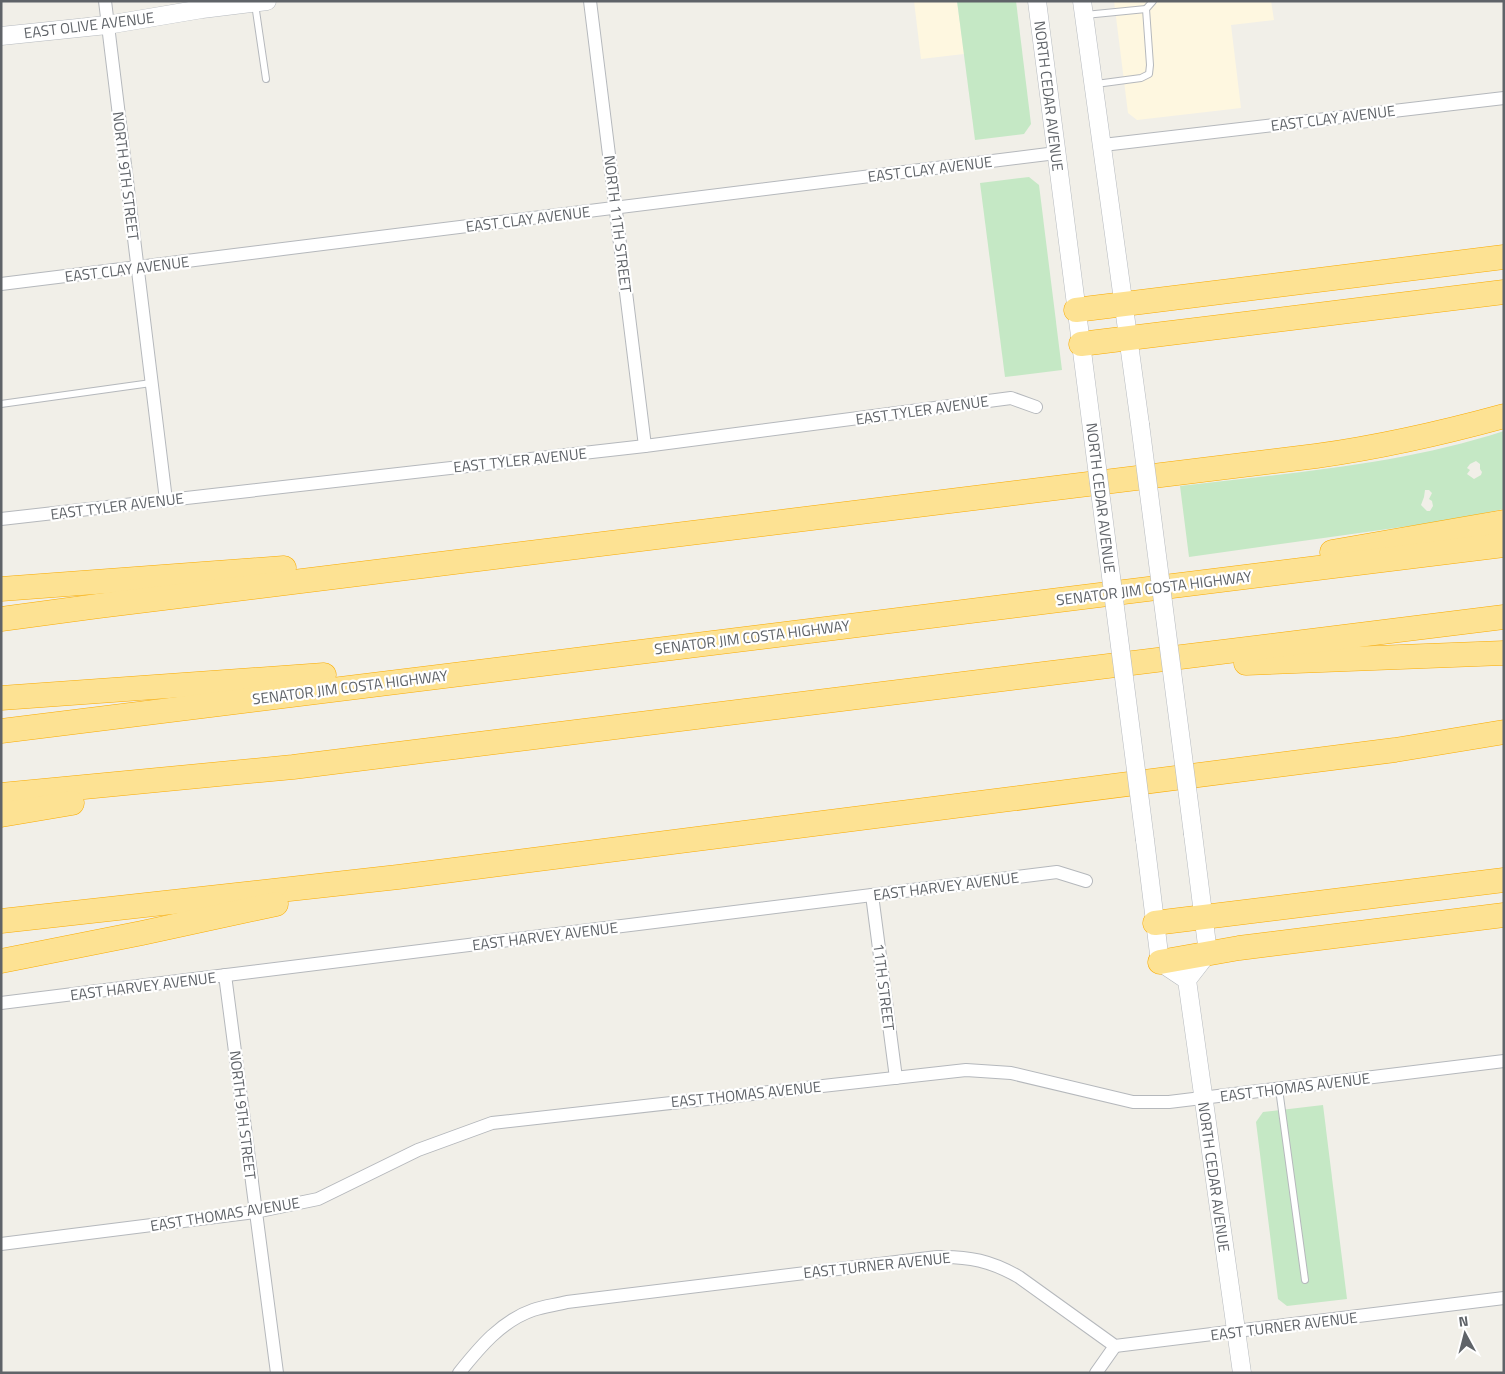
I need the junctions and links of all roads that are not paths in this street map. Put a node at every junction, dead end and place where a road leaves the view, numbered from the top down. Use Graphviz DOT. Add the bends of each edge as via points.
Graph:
graph roads {
  1 [pos="105,1"];
  2 [pos="590,1"];
  3 [pos="1037,1"];
  4 [pos="1153,1"];
  5 [pos="261,2"];
  6 [pos="1083,8"];
  7 [pos="1146,9"];
  8 [pos="107,25"];
  9 [pos="1,36"];
  10 [pos="266,79"];
  11 [pos="1094,84"];
  12 [pos="1504,98"];
  13 [pos="1103,145"];
  14 [pos="1056,153"];
  15 [pos="616,208"];
  16 [pos="1504,257"];
  17 [pos="137,267"];
  18 [pos="1,284"];
  19 [pos="1504,292"];
  20 [pos="1124,304"];
  21 [pos="1076,310"];
  22 [pos="1129,338"];
  23 [pos="1081,344"];
  24 [pos="151,383"];
  25 [pos="1,404"];
  26 [pos="1036,407"];
  27 [pos="1504,416"];
  28 [pos="645,446"];
  29 [pos="166,500"];
  30 [pos="1,519"];
  31 [pos="1504,522"];
  32 [pos="1504,545"];
  33 [pos="590,546"];
  34 [pos="1,589"];
  35 [pos="1080,597"];
  36 [pos="1504,616"];
  37 [pos="1,619"];
  38 [pos="1504,653"];
  39 [pos="603,656"];
  40 [pos="1084,669"];
  41 [pos="1,698"];
  42 [pos="1,731"];
  43 [pos="1504,732"];
  44 [pos="293,767"];
  45 [pos="1,795"];
  46 [pos="1,815"];
  47 [pos="398,877"];
  48 [pos="1504,880"];
  49 [pos="1086,881"];
  50 [pos="872,895"];
  51 [pos="1504,914"];
  52 [pos="1204,917"];
  53 [pos="1,921"];
  54 [pos="1155,923"];
  55 [pos="1208,954"];
  56 [pos="1,961"];
  57 [pos="1160,962"];
  58 [pos="226,975"];
  59 [pos="1187,980"];
  60 [pos="1,1003"];
  61 [pos="1504,1061"];
  62 [pos="896,1078"];
  63 [pos="1278,1089"];
  64 [pos="1203,1098"];
  65 [pos="255,1212"];
  66 [pos="1,1244"];
  67 [pos="1305,1280"];
  68 [pos="1504,1298"];
  69 [pos="1237,1332"];
  70 [pos="1115,1346"];
  71 [pos="276,1373"];
  72 [pos="459,1373"];
  73 [pos="1096,1373"];
  74 [pos="1242,1373"];
  1 -- 8 [label="street, NORTH 9TH STREET"];
  2 -- 15 [label="street, NORTH 11TH STREET"];
  3 -- 14 [label="main road, NORTH CEDAR AVENUE"];
  4 -- 7 [label="lane"];
  5 -- 8 [label="main road, EAST OLIVE AVENUE"];
  5 -- 10 [label="lane"];
  6 -- 7 [label="lane"];
  6 -- 11 [label="main road"];
  7 -- 11 [label="lane" via="1149,74 1141,78"];
  8 -- 9 [label="main road, EAST OLIVE AVENUE"];
  8 -- 17 [label="street, NORTH 9TH STREET"];
  11 -- 13 [label="main road"];
  12 -- 13 [label="street, EAST CLAY AVENUE"];
  13 -- 20 [label="main road"];
  14 -- 15 [label="street, EAST CLAY AVENUE"];
  14 -- 21 [label="main road, NORTH CEDAR AVENUE"];
  15 -- 17 [label="street, EAST CLAY AVENUE"];
  15 -- 28 [label="street, NORTH 11TH STREET"];
  16 -- 20 [label="highway"];
  17 -- 18 [label="street, EAST CLAY AVENUE"];
  17 -- 24 [label="street, NORTH 9TH STREET"];
  19 -- 22 [label="highway"];
  20 -- 21 [label="highway"];
  20 -- 22 [label="main road"];
  21 -- 23 [label="main road, NORTH CEDAR AVENUE"];
  22 -- 23 [label="highway"];
  22 -- 52 [label="main road, bridge"];
  23 -- 54 [label="main road, NORTH CEDAR AVENUE, bridge"];
  24 -- 25 [label="lane"];
  24 -- 29 [label="street, NORTH 9TH STREET"];
  26 -- 28 [label="street, EAST TYLER AVENUE" via="1011,398"];
  27 -- 33 [label="highway" via="1404,441 1316,456"];
  28 -- 29 [label="street, EAST TYLER AVENUE"];
  29 -- 30 [label="street, EAST TYLER AVENUE"];
  31 -- 35 [label="highway"];
  32 -- 35 [label="highway, SENATOR JIM COSTA HIGHWAY"];
  33 -- 34 [label="highway"];
  33 -- 37 [label="highway"];
  35 -- 39 [label="highway, SENATOR JIM COSTA HIGHWAY"];
  36 -- 40 [label="highway"];
  38 -- 40 [label="highway"];
  39 -- 41 [label="highway"];
  39 -- 42 [label="highway, SENATOR JIM COSTA HIGHWAY"];
  40 -- 44 [label="highway"];
  43 -- 47 [label="highway" via="1395,750"];
  44 -- 45 [label="highway"];
  44 -- 46 [label="highway"];
  47 -- 53 [label="highway"];
  47 -- 56 [label="highway"];
  48 -- 52 [label="highway"];
  49 -- 50 [label="street, EAST HARVEY AVENUE" via="1057,872"];
  50 -- 58 [label="street, EAST HARVEY AVENUE"];
  50 -- 62 [label="street, 11TH STREET"];
  51 -- 55 [label="highway"];
  52 -- 54 [label="highway"];
  52 -- 55 [label="main road"];
  54 -- 57 [label="main road, NORTH CEDAR AVENUE"];
  55 -- 57 [label="highway"];
  55 -- 59 [label="main road"];
  57 -- 59 [label="main road"];
  58 -- 60 [label="street, EAST HARVEY AVENUE"];
  58 -- 65 [label="street, NORTH 9TH STREET"];
  59 -- 64 [label="main road, NORTH CEDAR AVENUE"];
  61 -- 63 [label="street, EAST THOMAS AVENUE"];
  62 -- 64 [label="street, EAST THOMAS AVENUE" via="966,1070 1011,1073 1133,1102"];
  62 -- 65 [label="street, EAST THOMAS AVENUE" via="492,1123 418,1150 318,1199"];
  63 -- 64 [label="street, EAST THOMAS AVENUE"];
  63 -- 67 [label="lane"];
  64 -- 69 [label="main road, NORTH CEDAR AVENUE"];
  65 -- 66 [label="street, EAST THOMAS AVENUE"];
  65 -- 71 [label="street, NORTH 9TH STREET"];
  68 -- 69 [label="street, EAST TURNER AVENUE"];
  69 -- 70 [label="street, EAST TURNER AVENUE"];
  69 -- 74 [label="main road, NORTH CEDAR AVENUE"];
  70 -- 72 [label="street, EAST TURNER AVENUE" via="1019,1277 979,1260 956,1256 567,1302 531,1310 505,1324 484,1342"];
  70 -- 73 [label="street"];
}
